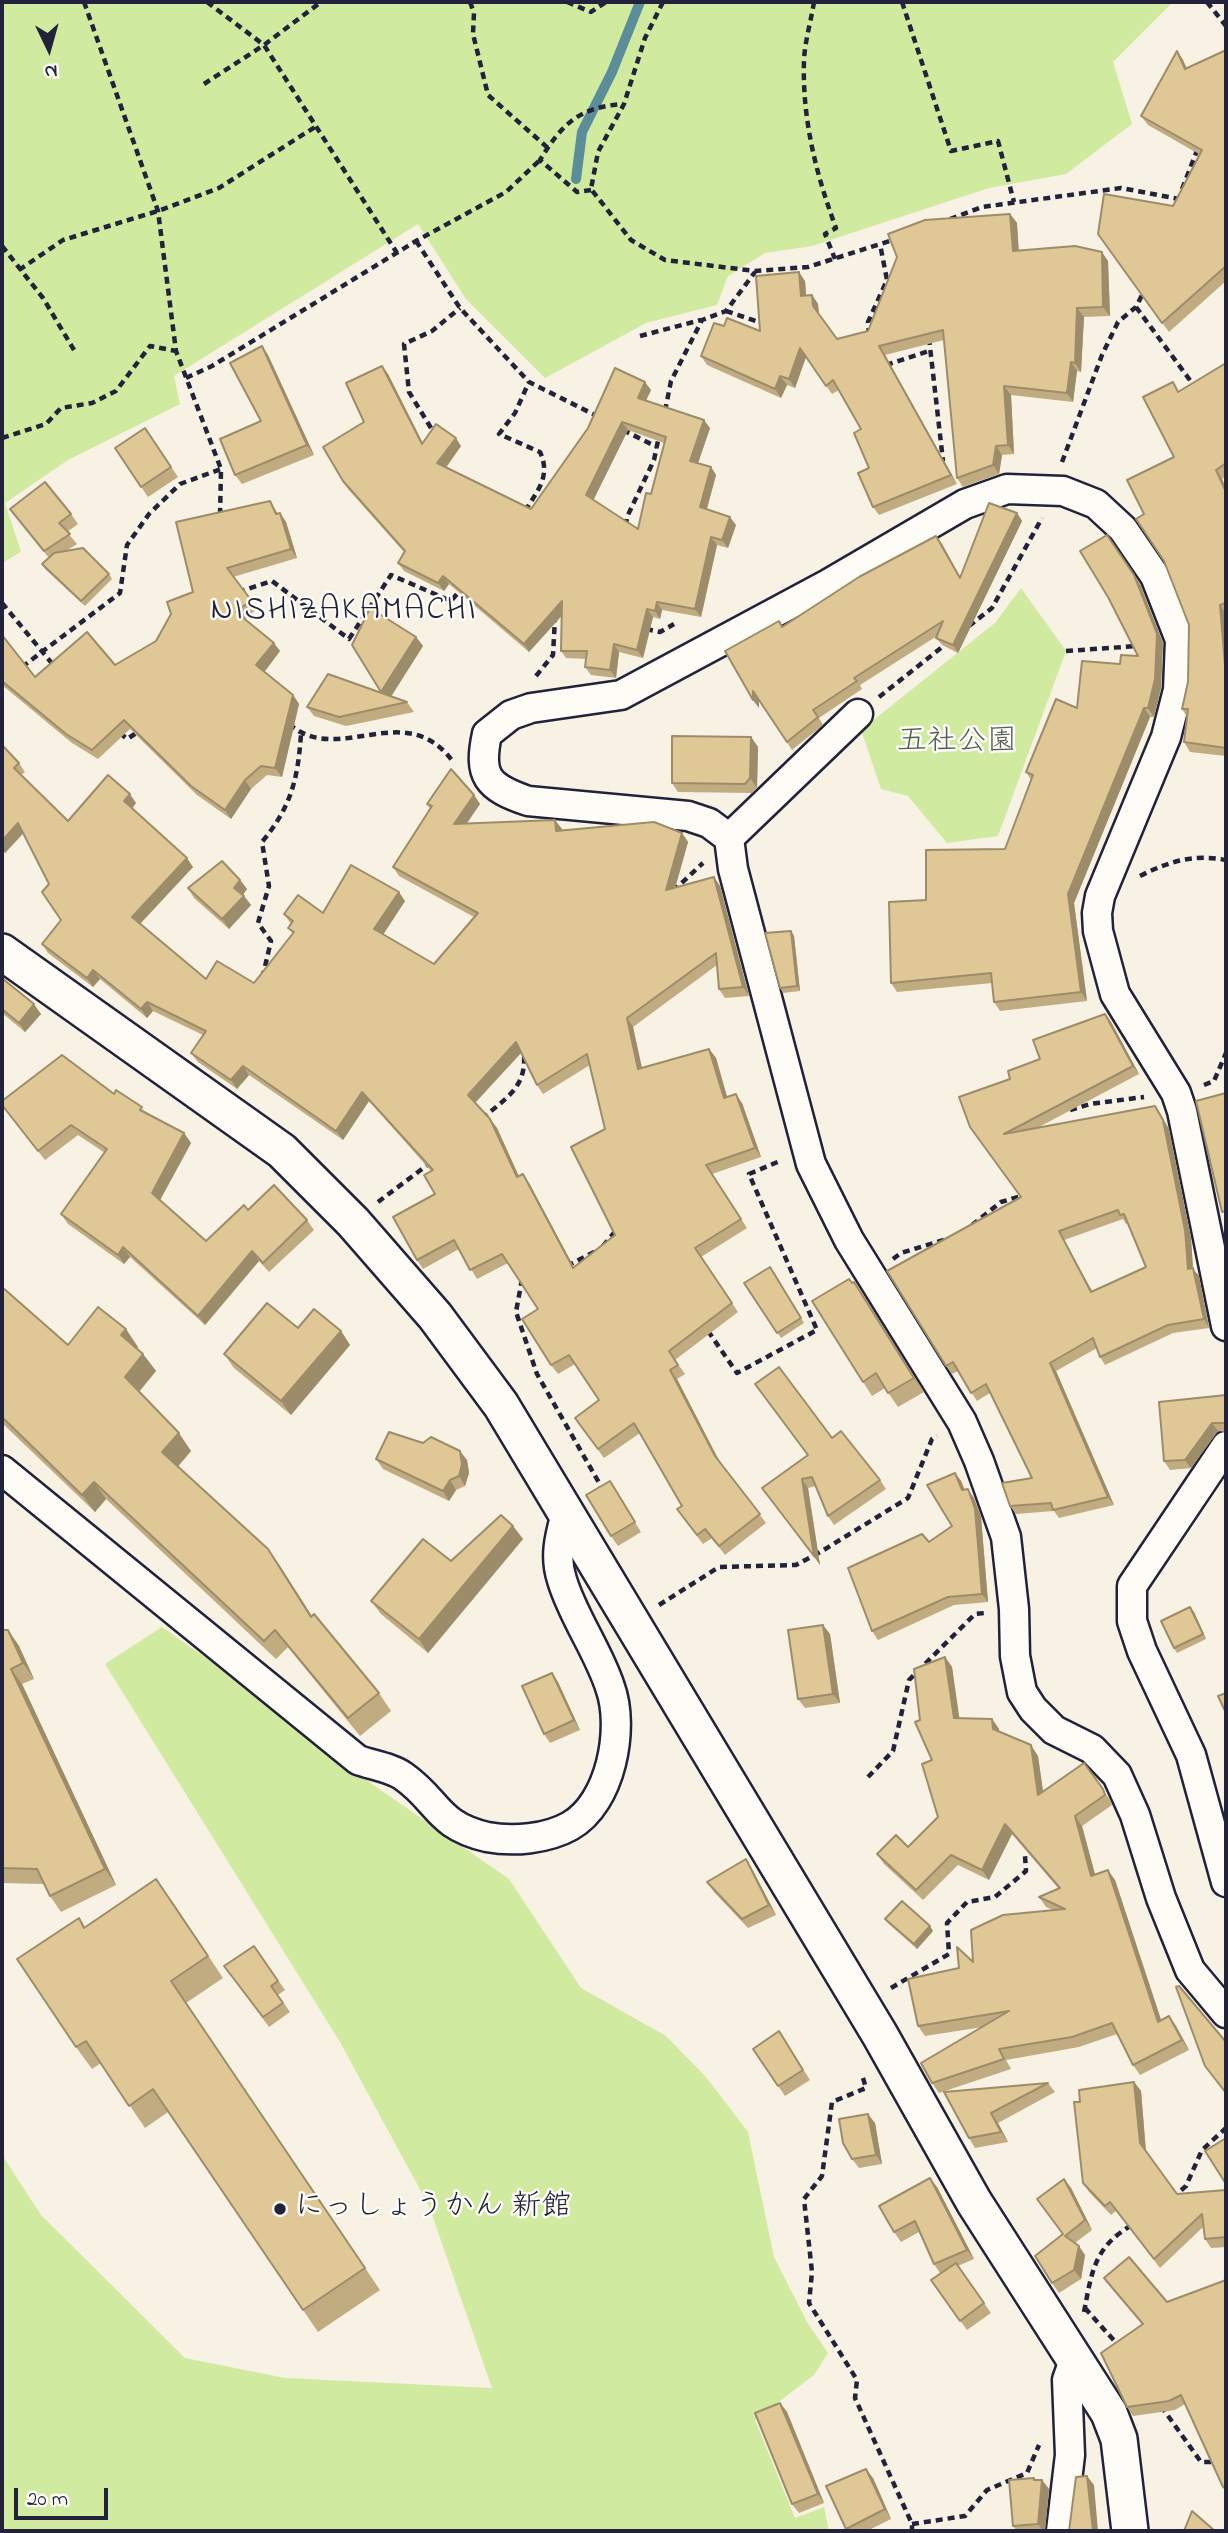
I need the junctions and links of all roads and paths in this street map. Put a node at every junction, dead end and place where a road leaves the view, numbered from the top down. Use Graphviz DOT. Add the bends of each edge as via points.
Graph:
graph roads {
  1 [pos="84,2"];
  2 [pos="207,2"];
  3 [pos="321,2"];
  4 [pos="470,2"];
  5 [pos="566,2"];
  6 [pos="606,2"];
  7 [pos="663,2"];
  8 [pos="814,2"];
  9 [pos="902,2"];
  10 [pos="1207,2"];
  11 [pos="1226,26"];
  12 [pos="264,45"];
  13 [pos="204,84"];
  14 [pos="624,104"];
  15 [pos="315,127"];
  16 [pos="1200,144"];
  17 [pos="548,148"];
  18 [pos="540,160"];
  19 [pos="591,190"];
  20 [pos="1179,198"];
  21 [pos="1014,202"];
  22 [pos="1182,206"];
  23 [pos="158,211"];
  24 [pos="944,221"];
  25 [pos="906,235"];
  26 [pos="416,241"];
  27 [pos="880,244"];
  28 [pos="2,246"];
  29 [pos="397,253"];
  30 [pos="835,259"];
  31 [pos="19,270"];
  32 [pos="755,271"];
  33 [pos="1144,290"];
  34 [pos="1136,307"];
  35 [pos="460,308"];
  36 [pos="726,311"];
  37 [pos="702,320"];
  38 [pos="756,321"];
  39 [pos="929,332"];
  40 [pos="640,336"];
  41 [pos="870,346"];
  42 [pos="74,350"];
  43 [pos="176,351"];
  44 [pos="929,351"];
  45 [pos="883,366"];
  46 [pos="186,379"];
  47 [pos="529,382"];
  48 [pos="1196,389"];
  49 [pos="599,417"];
  50 [pos="662,421"];
  51 [pos="432,428"];
  52 [pos="622,429"];
  53 [pos="660,433"];
  54 [pos="2,438"];
  55 [pos="657,447"];
  56 [pos="221,469"];
  57 [pos="944,469"];
  58 [pos="1056,491"];
  59 [pos="523,515"];
  60 [pos="220,520"];
  61 [pos="626,529"];
  62 [pos="466,583"];
  63 [pos="227,589"];
  64 [pos="2,603"];
  65 [pos="555,610"];
  66 [pos="674,624"];
  67 [pos="636,626"];
  68 [pos="961,632"];
  69 [pos="951,640"];
  70 [pos="41,652"];
  71 [pos="21,668"];
  72 [pos="60,671"];
  73 [pos="549,681"];
  74 [pos="858,714"];
  75 [pos="282,718"];
  76 [pos="146,726"];
  77 [pos="118,730"];
  78 [pos="300,734"];
  79 [pos="456,766"];
  80 [pos="729,838"];
  81 [pos="1226,860"];
  82 [pos="672,892"];
  83 [pos="1100,896"];
  84 [pos="2,952"];
  85 [pos="273,983"];
  86 [pos="524,1044"];
  87 [pos="1226,1053"];
  88 [pos="1176,1093"];
  89 [pos="1059,1114"];
  90 [pos="479,1122"];
  91 [pos="437,1157"];
  92 [pos="811,1164"];
  93 [pos="1036,1192"];
  94 [pos="624,1221"];
  95 [pos="352,1222"];
  96 [pos="969,1227"];
  97 [pos="959,1236"];
  98 [pos="565,1267"];
  99 [pos="872,1273"];
  100 [pos="533,1275"];
  101 [pos="1226,1326"];
  102 [pos="706,1328"];
  103 [pos="962,1422"];
  104 [pos="1226,1446"];
  105 [pos="2,1470"];
  106 [pos="566,1513"];
  107 [pos="1014,1609"];
  108 [pos="633,1623"];
  109 [pos="868,1777"];
  110 [pos="1034,1846"];
  111 [pos="1226,1882"];
  112 [pos="1226,2013"];
  113 [pos="880,2035"];
  114 [pos="831,2102"];
  115 [pos="1226,2128"];
  116 [pos="1167,2203"];
  117 [pos="1146,2217"];
  118 [pos="1084,2308"];
  119 [pos="1123,2353"];
  120 [pos="1074,2360"];
  121 [pos="1154,2396"];
  122 [pos="1042,2438"];
  123 [pos="1226,2462"];
  124 [pos="912,2524"];
  125 [pos="912,2531"];
  126 [pos="1061,2531"];
  127 [pos="1130,2531"];
  1 -- 23 [label="path"];
  2 -- 12 [label="path"];
  3 -- 12 [label="path"];
  4 -- 17 [label="path" via="488,95"];
  5 -- 6 [label="path" via="590,12"];
  7 -- 14 [label="path" via="645,38"];
  8 -- 30 [label="path" via="804,60 807,111 815,170 836,228 825,234"];
  9 -- 21 [label="path" via="951,151 998,141"];
  10 -- 11 [label="path"];
  12 -- 13 [label="path"];
  12 -- 15 [label="path"];
  14 -- 17 [label="path" via="598,105 558,130"];
  14 -- 19 [label="path" via="598,152"];
  15 -- 23 [label="path" via="219,188"];
  15 -- 29 [label="path"];
  16 -- 20 [label="path"];
  17 -- 18 [label="path"];
  18 -- 19 [label="path" via="577,192"];
  18 -- 26 [label="path" via="506,192"];
  19 -- 32 [label="path" via="631,240 665,260"];
  20 -- 21 [label="path" via="1121,188"];
  20 -- 22 [label="path"];
  21 -- 24 [label="path" via="982,207"];
  23 -- 31 [label="path" via="63,240"];
  23 -- 43 [label="path"];
  25 -- 27 [label="path"];
  26 -- 29 [label="path"];
  26 -- 35 [label="path"];
  27 -- 30 [label="path"];
  27 -- 41 [label="path" via="887,280 868,323"];
  28 -- 31 [label="path"];
  29 -- 46 [label="path"];
  30 -- 32 [label="path" via="808,267"];
  31 -- 42 [label="path" via="43,298"];
  32 -- 36 [label="path"];
  33 -- 34 [label="path"];
  34 -- 48 [label="path"];
  34 -- 58 [label="path" via="1118,322 1102,355 1062,457"];
  35 -- 47 [label="path"];
  35 -- 51 [label="path" via="432,331 404,344 409,391"];
  36 -- 37 [label="path"];
  36 -- 38 [label="path"];
  37 -- 40 [label="path"];
  37 -- 50 [label="path" via="671,381"];
  39 -- 44 [label="path"];
  43 -- 46 [label="path"];
  43 -- 54 [label="path" via="150,346 116,391 92,404 61,408 46,424"];
  44 -- 45 [label="path"];
  44 -- 57 [label="path"];
  46 -- 56 [label="path"];
  47 -- 49 [label="path"];
  47 -- 59 [label="path" via="499,434 540,452 544,461 545,478"];
  52 -- 55 [label="path"];
  53 -- 55 [label="path"];
  55 -- 61 [label="path"];
  56 -- 60 [label="path"];
  56 -- 70 [label="path" via="180,484 149,514 127,545 120,593"];
  58 -- 68 [label="path" via="992,608"];
  58 -- 80 [label="street" via="1007,489 965,504 621,695 531,708 511,715 488,734 484,769 494,786 508,794 528,801 688,816 709,823"];
  58 -- 83 [label="street" via="1096,504 1124,529 1155,576 1180,640 1178,690 1166,737"];
  62 -- 63 [label="path" via="452,601 390,575 349,639 272,581 235,592"];
  64 -- 70 [label="path"];
  65 -- 73 [label="path" via="554,655 536,676"];
  66 -- 67 [label="path" via="660,632"];
  69 -- 74 [label="path"];
  70 -- 71 [label="path"];
  70 -- 72 [label="path"];
  74 -- 80 [label="street"];
  75 -- 78 [label="path"];
  76 -- 77 [label="path" via="127,740"];
  78 -- 79 [label="path" via="328,740 400,730 449,756"];
  78 -- 85 [label="path" via="298,776 280,820 262,842 269,886 258,923 271,941 262,975"];
  80 -- 82 [label="path"];
  80 -- 92 [label="street" via="733,869"];
  81 -- 83 [label="path" via="1203,856 1170,861"];
  83 -- 88 [label="street" via="1098,930 1115,994"];
  84 -- 95 [label="street" via="282,1151"];
  86 -- 90 [label="path" via="525,1075"];
  87 -- 88 [label="path" via="1214,1081"];
  88 -- 89 [label="path" via="1090,1104"];
  88 -- 101 [label="street"];
  91 -- 95 [label="path"];
  92 -- 99 [label="street" via="849,1240"];
  92 -- 102 [label="path" via="785,1159 749,1174 817,1331 737,1373"];
  93 -- 96 [label="path" via="1001,1202"];
  94 -- 98 [label="path" via="602,1247"];
  95 -- 106 [label="street" via="435,1316 501,1405"];
  97 -- 99 [label="path" via="901,1253"];
  99 -- 103 [label="street"];
  100 -- 106 [label="path" via="522,1277 516,1312 537,1374 602,1488"];
  103 -- 107 [label="street" via="1006,1537"];
  103 -- 108 [label="path" via="932,1439 908,1498 822,1551 796,1565 719,1567"];
  104 -- 111 [label="street" via="1132,1586 1132,1621 1191,1755"];
  105 -- 106 [label="street" via="358,1760 403,1775 454,1827 490,1838 536,1838 572,1826 596,1799 612,1762 618,1732 611,1688 556,1552"];
  106 -- 108 [label="street"];
  107 -- 109 [label="path" via="975,1614 909,1680 893,1751"];
  107 -- 112 [label="street" via="1015,1656 1022,1692 1054,1730 1092,1749 1117,1775 1190,1970"];
  108 -- 113 [label="street"];
  110 -- 113 [label="path" via="1026,1856 1026,1871 995,1897 967,1902 947,1923 949,1954 888,1990 888,2013"];
  113 -- 120 [label="street" via="974,2202"];
  114 -- 124 [label="path" via="822,2176 804,2199 812,2272 809,2303 857,2380 855,2398"];
  115 -- 116 [label="path" via="1202,2150 1186,2186"];
  117 -- 118 [label="path" via="1108,2241 1099,2253"];
  118 -- 119 [label="path"];
  118 -- 120 [label="path"];
  120 -- 126 [label="street" via="1067,2380 1070,2455"];
  120 -- 127 [label="street" via="1109,2413 1119,2440"];
  121 -- 123 [label="path" via="1200,2462"];
  122 -- 124 [label="path" via="1027,2473 987,2490 965,2516"];
  124 -- 125 [label="path"];
}
